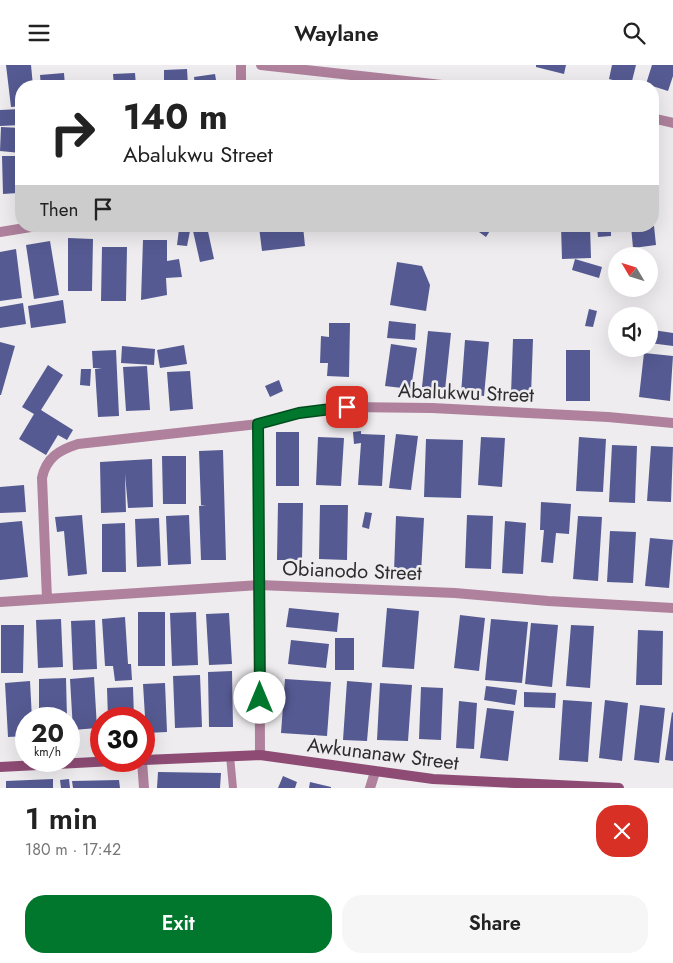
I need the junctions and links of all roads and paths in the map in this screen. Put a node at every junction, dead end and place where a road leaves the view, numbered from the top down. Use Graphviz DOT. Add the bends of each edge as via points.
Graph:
graph roads {
  1 [pos="241,65"];
  2 [pos="261,65"];
  3 [pos="241,80"];
  4 [pos="397,80"];
  5 [pos="659,120"];
  6 [pos="673,123"];
  7 [pos="15,230"];
  8 [pos="0,232"];
  9 [pos="673,423"];
  10 [pos="258,424"];
  11 [pos="259,585"];
  12 [pos="48,599"];
  13 [pos="0,602"];
  14 [pos="673,608"];
  15 [pos="260,755"];
  16 [pos="230,756"];
  17 [pos="155,760"];
  18 [pos="90,762"];
  19 [pos="0,767"];
  20 [pos="143,772"];
  21 [pos="376,772"];
  22 [pos="144,788"];
  23 [pos="233,788"];
  24 [pos="370,788"];
  25 [pos="619,788"];
  1 -- 3 [label="street"];
  2 -- 4 [label="street"];
  5 -- 6 [label="street"];
  7 -- 8 [label="street"];
  9 -- 10 [label="street, Abalukwu Street" via="608,417 347,407 299,413"];
  10 -- 11 [label="street"];
  10 -- 12 [label="street, Abalukwu Street" via="78,444 55,453 44,467 42,478"];
  11 -- 12 [label="street, Obianodo Street"];
  11 -- 14 [label="street, Obianodo Street" via="455,593"];
  11 -- 15 [label="street"];
  12 -- 13 [label="street, Obianodo Street"];
  15 -- 16 [label="street, Awkunanaw Street"];
  15 -- 21 [label="street, Awkunanaw Street"];
  16 -- 17 [label="street, Awkunanaw Street"];
  16 -- 23 [label="lane"];
  18 -- 19 [label="street"];
  20 -- 22 [label="street"];
  21 -- 24 [label="street"];
  21 -- 25 [label="street, Awkunanaw Street" via="482,783"];
}
